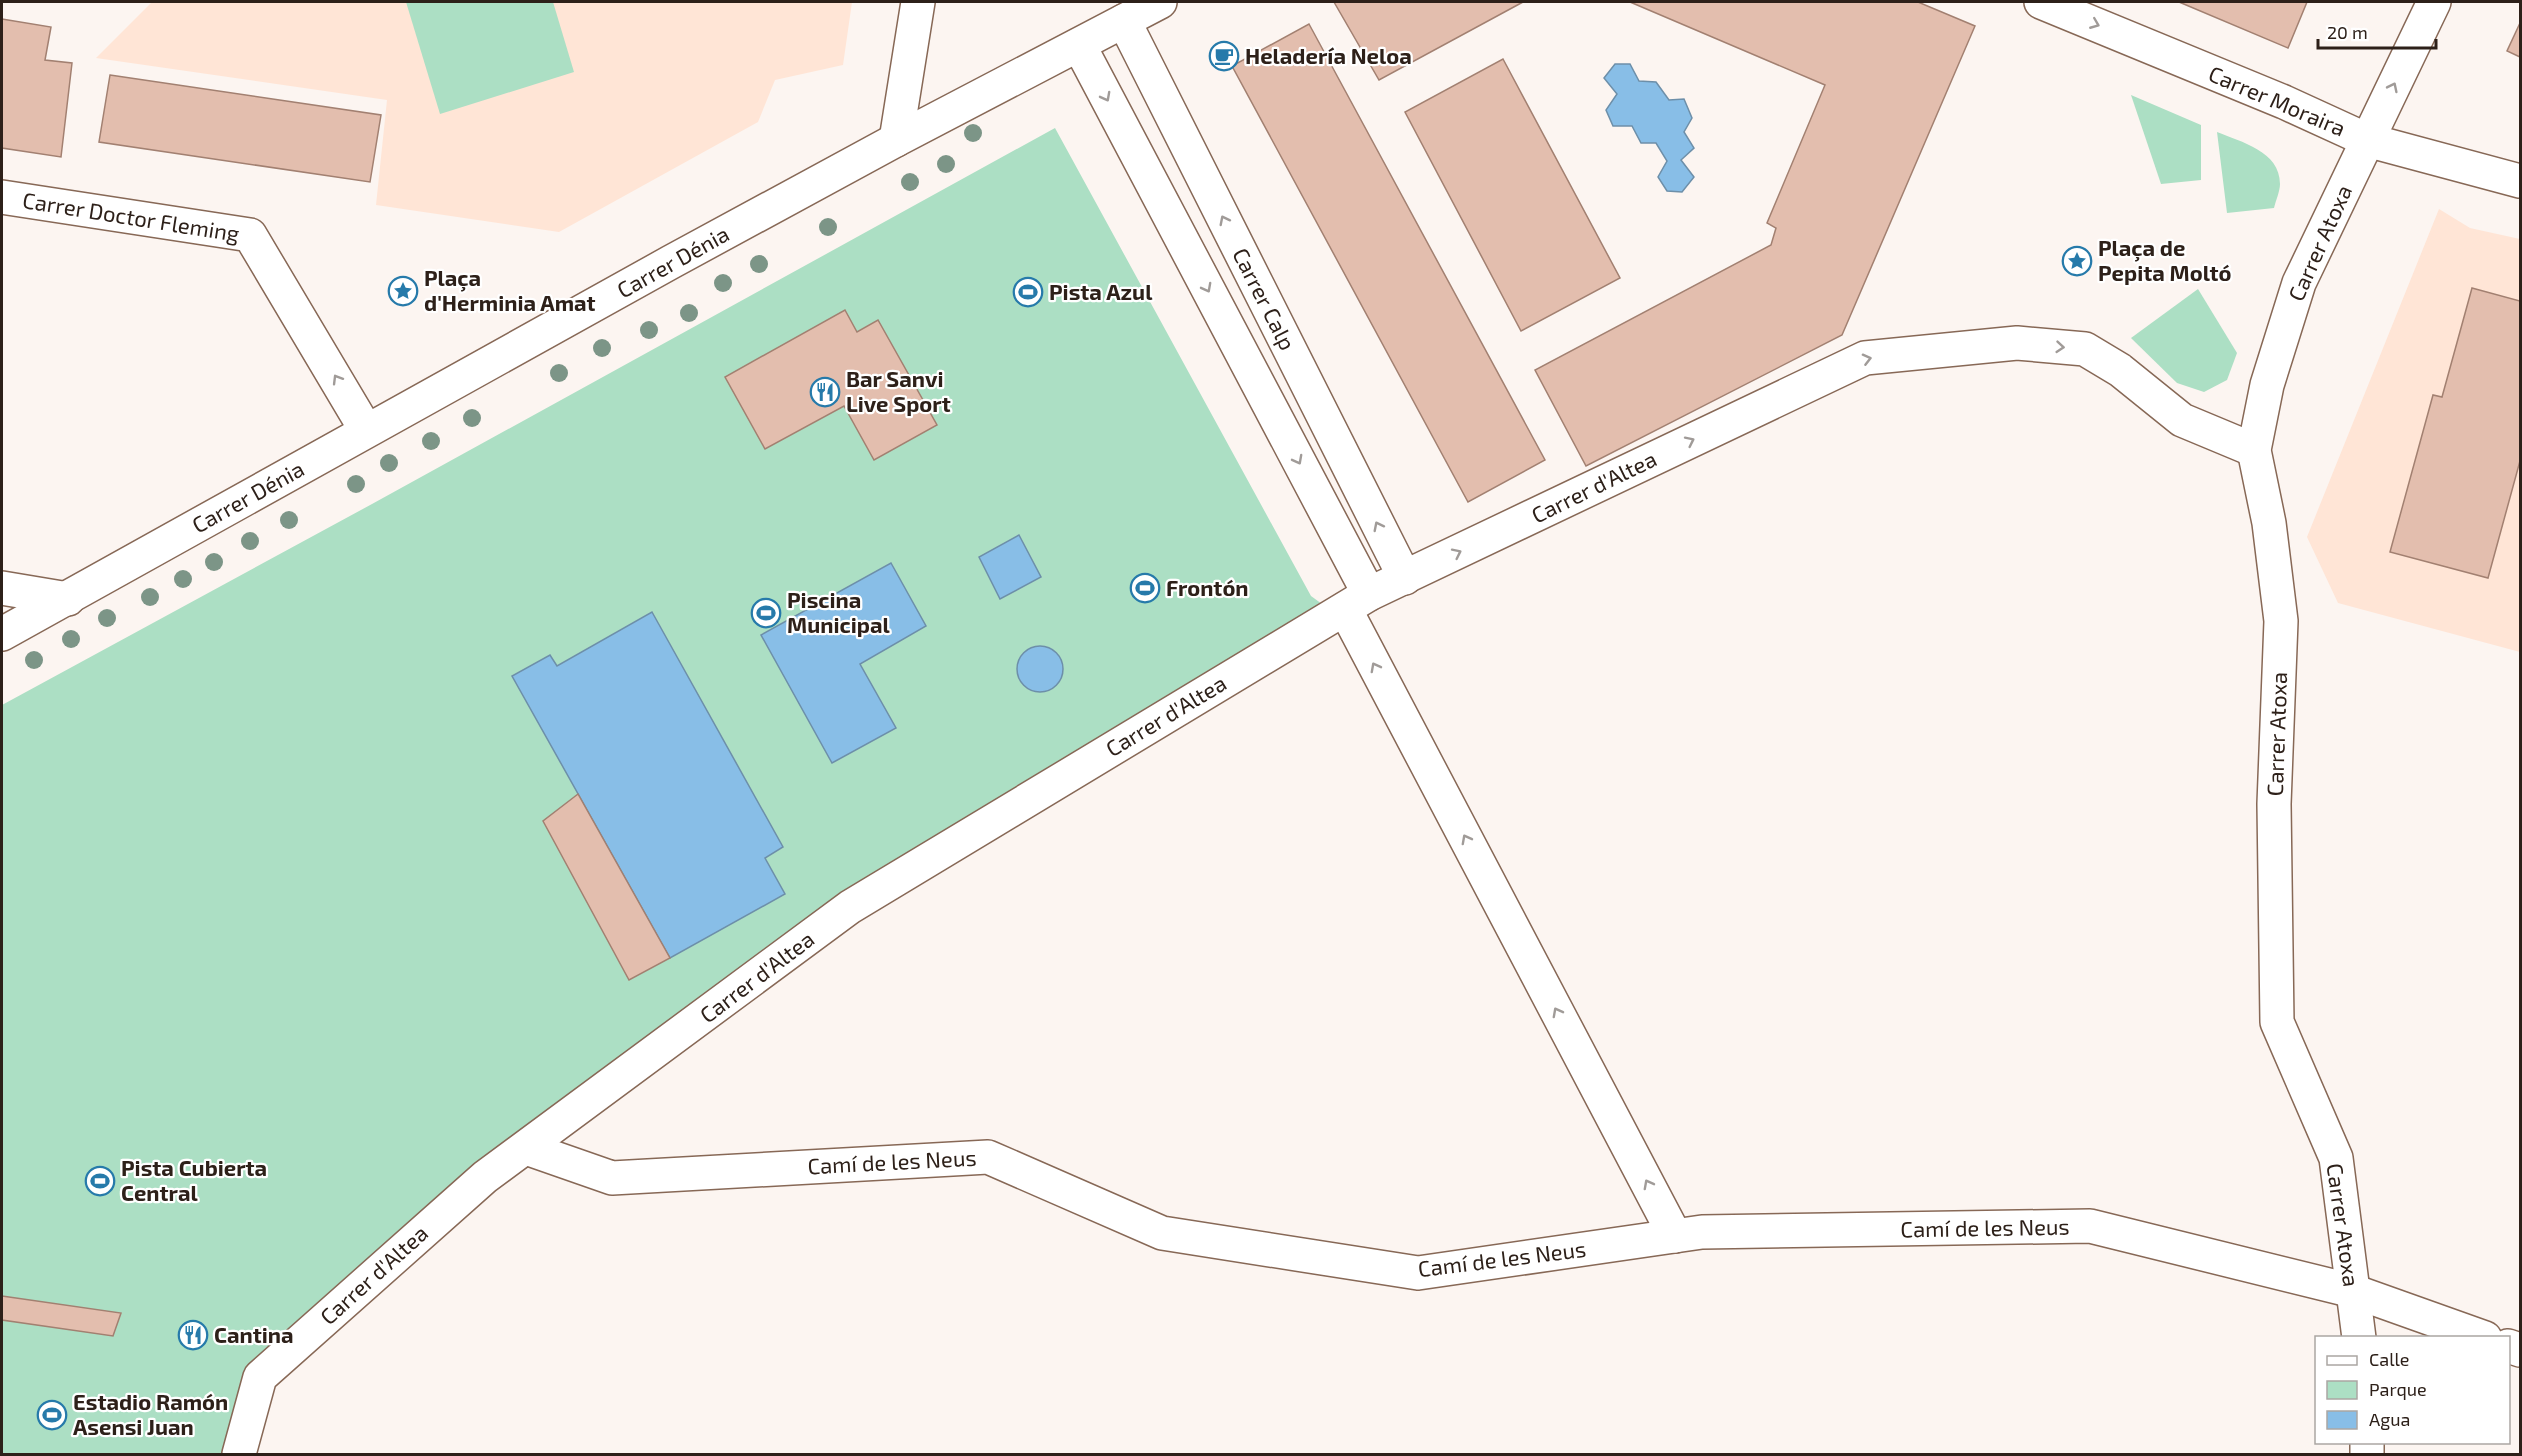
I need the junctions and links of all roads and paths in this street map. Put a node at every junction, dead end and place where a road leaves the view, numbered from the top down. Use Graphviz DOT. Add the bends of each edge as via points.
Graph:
graph roads {
  1 [pos="918,2"];
  2 [pos="1160,2"];
  3 [pos="2041,2"];
  4 [pos="2434,2"];
  5 [pos="1124,21"];
  6 [pos="1079,45"];
  7 [pos="896,140"];
  8 [pos="2367,140"];
  9 [pos="2520,181"];
  10 [pos="2,197"];
  11 [pos="366,430"];
  12 [pos="2254,450"];
  13 [pos="1405,578"];
  14 [pos="2,588"];
  15 [pos="68,599"];
  16 [pos="1357,602"];
  17 [pos="2,634"];
  18 [pos="526,1148"];
  19 [pos="1675,1236"];
  20 [pos="2353,1291"];
  21 [pos="2359,1336"];
  22 [pos="2479,1336"];
  23 [pos="239,1455"];
  1 -- 7 [label="street"];
  2 -- 5 [label="street, Carrer Dénia"];
  3 -- 8 [label="street, Carrer Moraira, one-way"];
  8 -- 4 [label="street, Carrer Atoxa, one-way"];
  5 -- 6 [label="street, Carrer Dénia"];
  13 -- 5 [label="street, Carrer Calp, one-way"];
  6 -- 7 [label="street, Carrer Dénia"];
  6 -- 16 [label="street, Carrer Calp, one-way"];
  7 -- 11 [label="street, Carrer Dénia"];
  8 -- 9 [label="street, Carrer Moraira"];
  8 -- 12 [label="street, Carrer Atoxa" via="2299,283 2267,385"];
  11 -- 10 [label="street, Carrer Doctor Fleming, one-way" via="250,235"];
  11 -- 15 [label="street, Carrer Dénia"];
  13 -- 12 [label="street, Carrer d'Altea, one-way" via="1865,358 2017,343 2085,349 2120,370 2182,420"];
  12 -- 20 [label="street, Carrer Atoxa" via="2269,523 2281,621 2274,804 2277,1022 2336,1158"];
  13 -- 16 [label="street, Carrer d'Altea"];
  14 -- 15 [label="street"];
  15 -- 17 [label="street, Carrer Dénia"];
  16 -- 18 [label="street, Carrer d'Altea" via="850,907"];
  19 -- 16 [label="street, Carrer Calp, one-way"];
  18 -- 19 [label="street, Camí de les Neus" via="612,1178 988,1157 1162,1233 1418,1273"];
  18 -- 23 [label="street, Carrer d'Altea" via="485,1177 260,1377"];
  19 -- 20 [label="street, Camí de les Neus" via="1714,1232 2090,1226"];
  20 -- 21 [label="street, Carrer Atoxa"];
  20 -- 22 [label="street, Camí de les Neus"];
}
